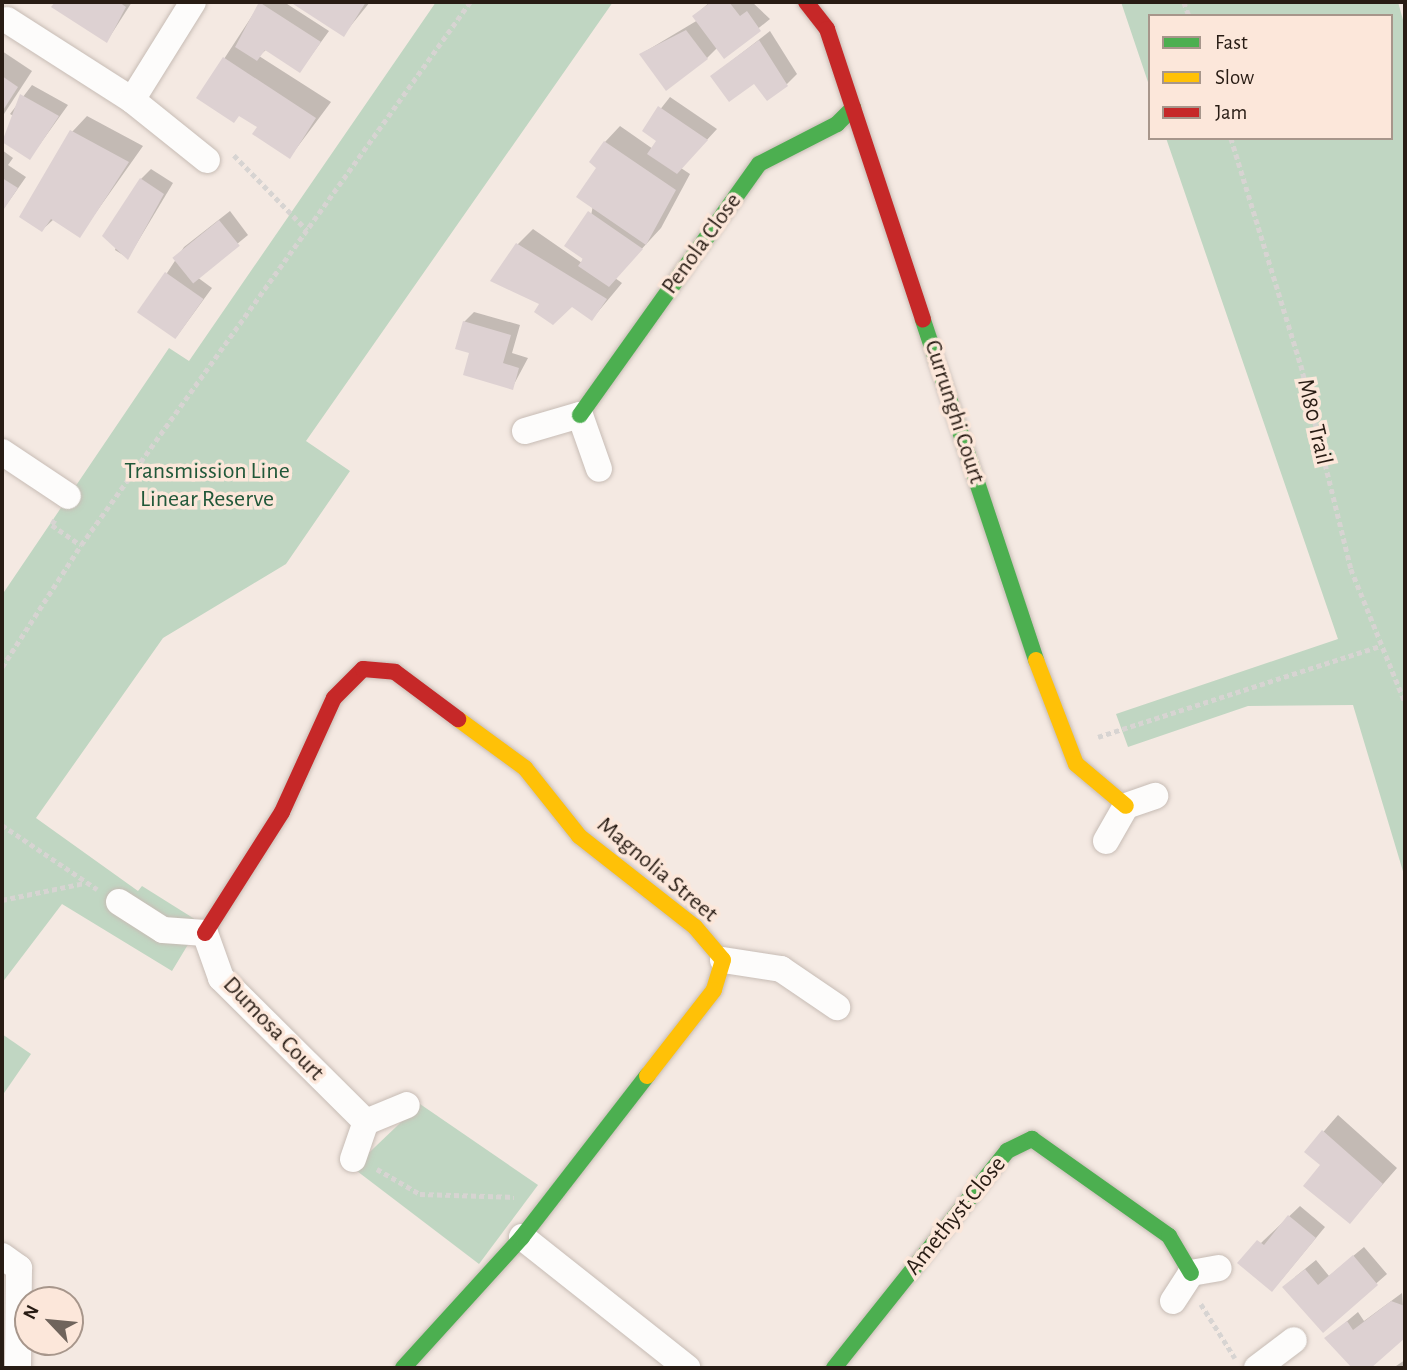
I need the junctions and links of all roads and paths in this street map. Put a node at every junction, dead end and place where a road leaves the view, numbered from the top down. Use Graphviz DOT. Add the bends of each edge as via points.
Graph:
graph roads {
  1 [pos="193,2"];
  2 [pos="470,2"];
  3 [pos="806,2"];
  4 [pos="7,20"];
  5 [pos="132,100"];
  6 [pos="853,108"];
  7 [pos="1232,140"];
  8 [pos="207,160"];
  9 [pos="307,230"];
  10 [pos="580,415"];
  11 [pos="525,431"];
  12 [pos="2,452"];
  13 [pos="599,470"];
  14 [pos="68,496"];
  15 [pos="1380,646"];
  16 [pos="2,667"];
  17 [pos="1405,702"];
  18 [pos="1068,747"];
  19 [pos="1155,796"];
  20 [pos="1126,806"];
  21 [pos="2,825"];
  22 [pos="1106,841"];
  23 [pos="86,883"];
  24 [pos="2,900"];
  25 [pos="119,902"];
  26 [pos="205,933"];
  27 [pos="723,960"];
  28 [pos="837,1007"];
  29 [pos="407,1105"];
  30 [pos="366,1122"];
  31 [pos="361,1161"];
  32 [pos="525,1204"];
  33 [pos="522,1237"];
  34 [pos="2,1255"];
  35 [pos="1219,1268"];
  36 [pos="1186,1290"];
  37 [pos="1294,1340"];
  38 [pos="1250,1367"];
  39 [pos="18,1368"];
  40 [pos="403,1368"];
  41 [pos="687,1368"];
  42 [pos="834,1368"];
  1 -- 5 [label="street"];
  2 -- 9 [label="path"];
  3 -- 6 [label="street, Currunghi Court" via="827,29"];
  4 -- 5 [label="street"];
  5 -- 8 [label="street"];
  6 -- 10 [label="street, Penola Close" via="837,124 759,164"];
  6 -- 18 [label="street, Currunghi Court"];
  7 -- 15 [label="path, M80 Trail" via="1301,365 1352,569"];
  8 -- 9 [label="path" via="234,155"];
  9 -- 16 [label="path" via="81,545"];
  10 -- 11 [label="street"];
  10 -- 13 [label="street"];
  12 -- 14 [label="street"];
  15 -- 17 [label="path, M80 Trail"];
  15 -- 18 [label="path"];
  18 -- 20 [label="street, Currunghi Court" via="1076,764"];
  19 -- 20 [label="street"];
  20 -- 22 [label="street"];
  21 -- 23 [label="path"];
  23 -- 24 [label="path"];
  23 -- 25 [label="path"];
  25 -- 26 [label="street" via="163,930"];
  26 -- 27 [label="street, Magnolia Street" via="282,812 334,698 363,669 395,672 525,768 579,836 695,927"];
  26 -- 30 [label="street, Dumosa Court" via="221,978"];
  27 -- 28 [label="street" via="771,965"];
  27 -- 33 [label="street, Magnolia Street" via="714,990"];
  29 -- 30 [label="street"];
  30 -- 31 [label="street"];
  31 -- 32 [label="path" via="420,1194 508,1195"];
  33 -- 40 [label="street, Magnolia Street"];
  33 -- 41 [label="street"];
  34 -- 39 [label="street" via="19,1268"];
  35 -- 36 [label="street"];
  36 -- 38 [label="path"];
  36 -- 42 [label="street, Amethyst Close" via="1169,1236 1032,1139 1007,1151"];
  37 -- 38 [label="street"];
}
